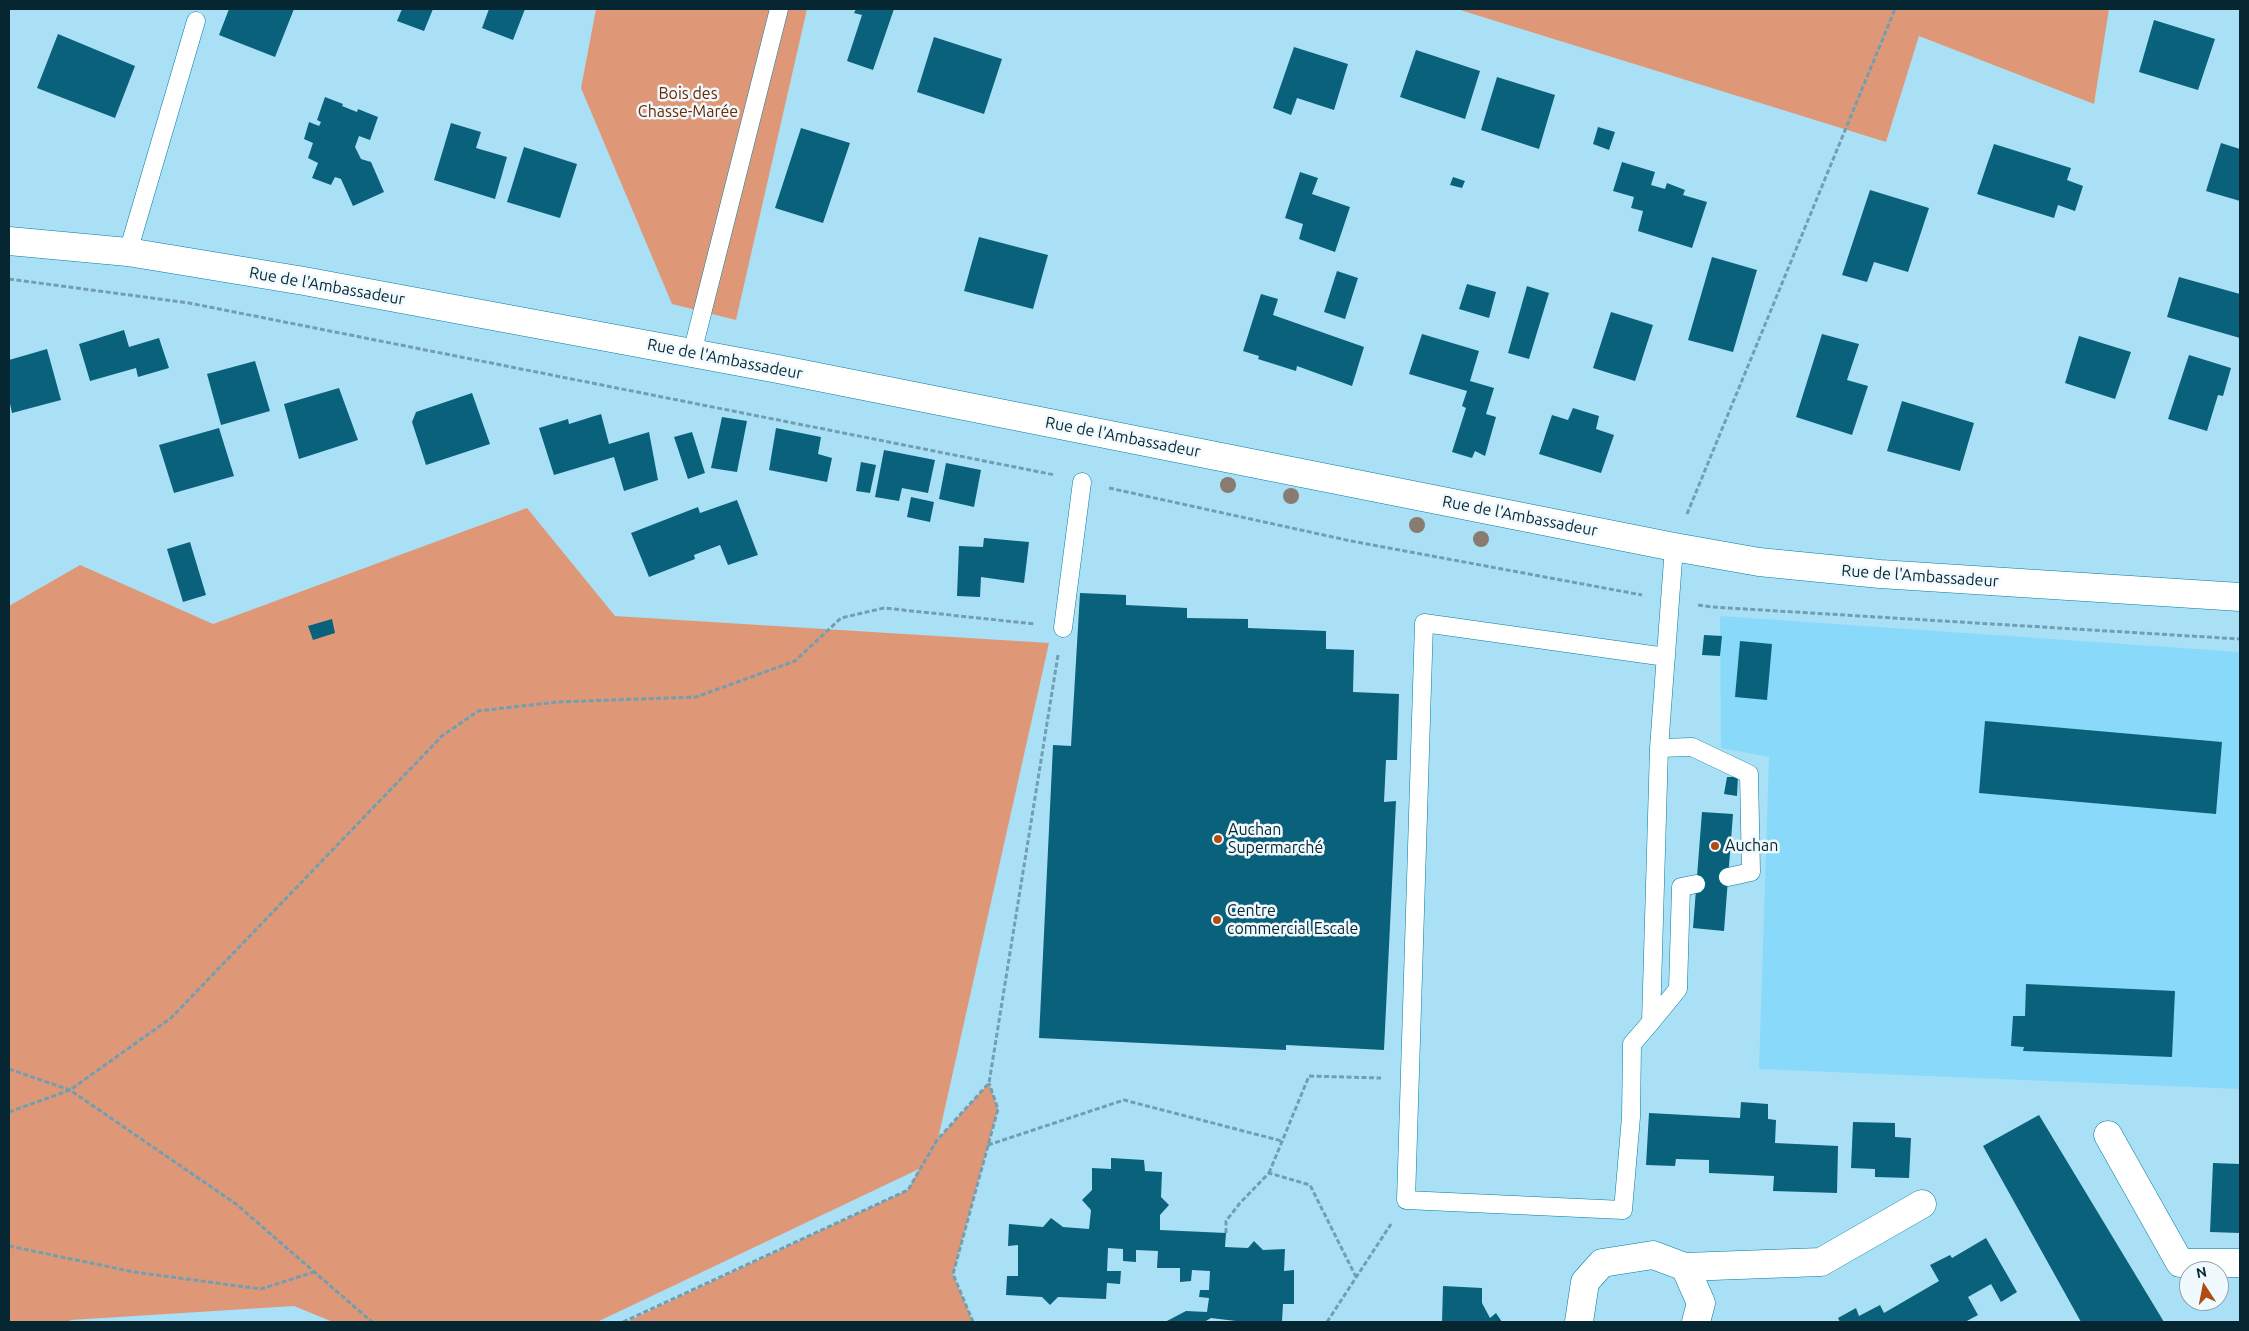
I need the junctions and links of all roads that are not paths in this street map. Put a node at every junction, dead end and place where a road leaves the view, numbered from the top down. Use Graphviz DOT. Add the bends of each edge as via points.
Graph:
graph roads {
  1 [pos="779,9"];
  2 [pos="196,21"];
  3 [pos="9,241"];
  4 [pos="128,252"];
  5 [pos="692,353"];
  6 [pos="1082,482"];
  7 [pos="1674,547"];
  8 [pos="2240,597"];
  9 [pos="1063,628"];
  10 [pos="1666,657"];
  11 [pos="1660,748"];
  12 [pos="1728,877"];
  13 [pos="1696,884"];
  14 [pos="1651,1022"];
  15 [pos="2108,1135"];
  16 [pos="1922,1204"];
  17 [pos="2240,1263"];
  18 [pos="1684,1267"];
  19 [pos="1580,1322"];
  20 [pos="1696,1322"];
  1 -- 5 [label="lane"];
  2 -- 4 [label="lane"];
  3 -- 4 [label="main road, Rue de l'Ambassadeur"];
  4 -- 5 [label="main road, Rue de l'Ambassadeur"];
  5 -- 7 [label="main road, Rue de l'Ambassadeur"];
  6 -- 9 [label="lane"];
  7 -- 8 [label="main road, Rue de l'Ambassadeur" via="1759,562 1880,574"];
  7 -- 10 [label="lane"];
  10 -- 11 [label="lane"];
  10 -- 14 [label="lane" via="1424,624 1406,1200 1624,1210 1631,1117 1632,1044"];
  11 -- 12 [label="lane" via="1692,747 1749,774 1751,872"];
  11 -- 14 [label="lane"];
  13 -- 14 [label="lane" via="1680,888 1678,989"];
  15 -- 17 [label="main road" via="2180,1263"];
  16 -- 18 [label="main road" via="1821,1262"];
  18 -- 19 [label="main road" via="1653,1255 1602,1263 1585,1282"];
  18 -- 20 [label="main road" via="1701,1303"];
}
